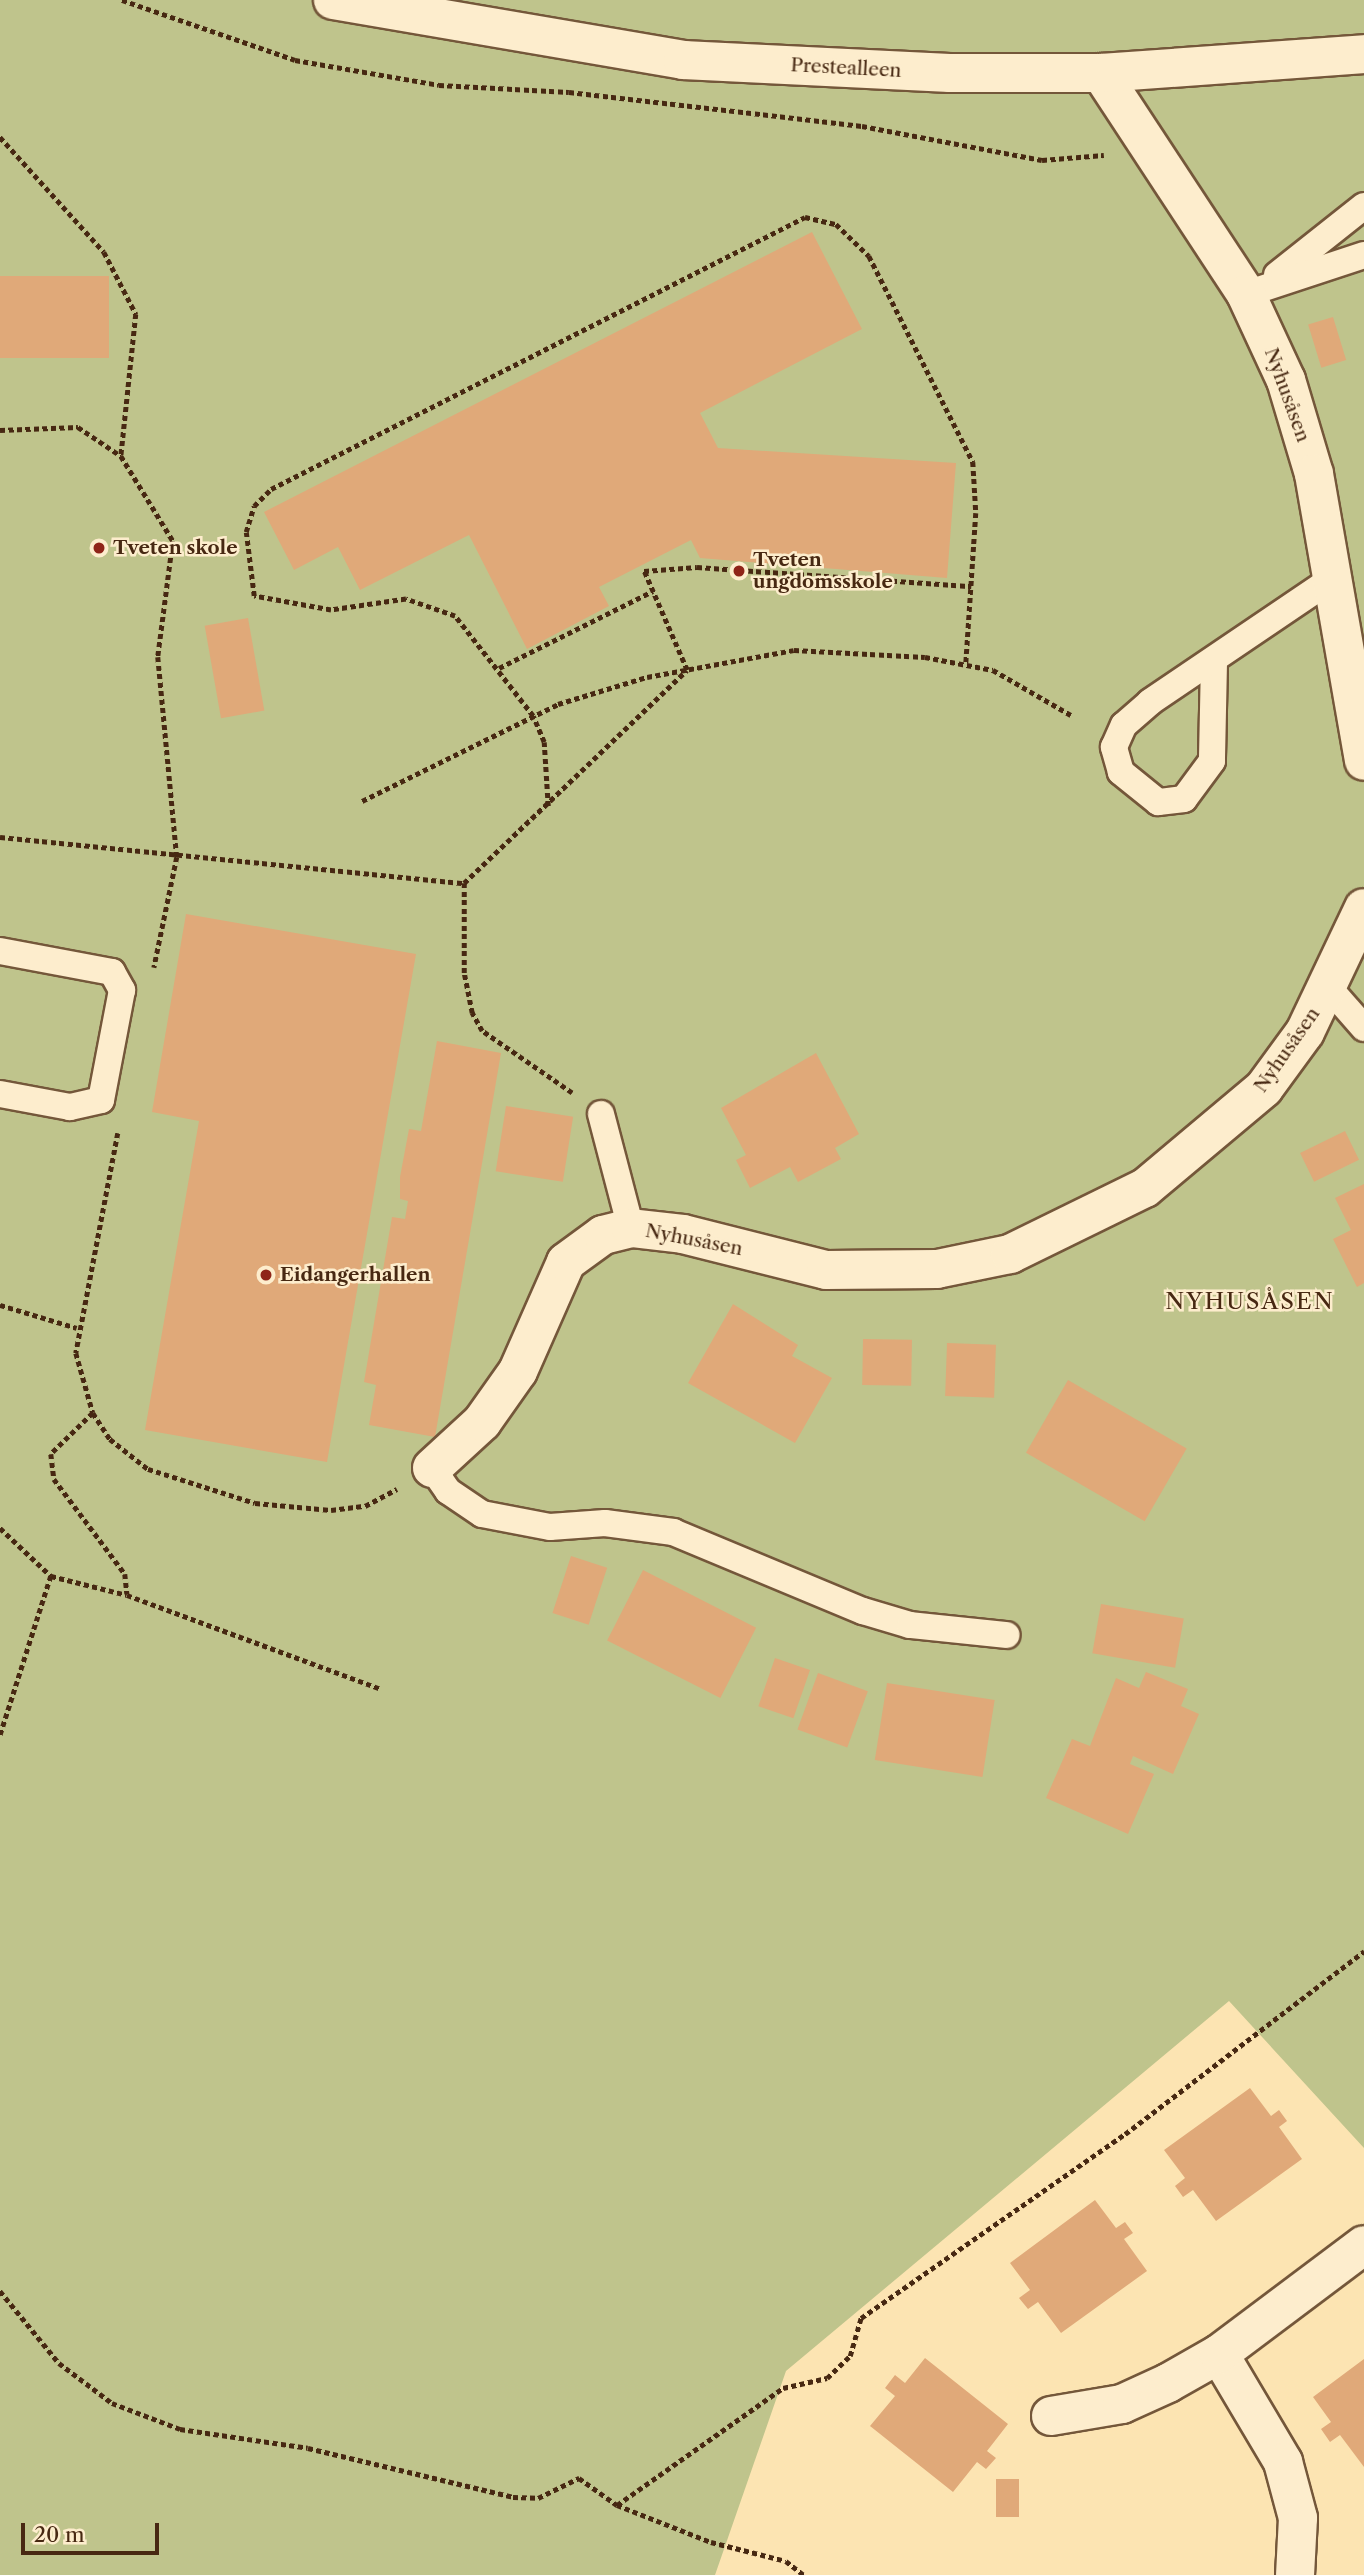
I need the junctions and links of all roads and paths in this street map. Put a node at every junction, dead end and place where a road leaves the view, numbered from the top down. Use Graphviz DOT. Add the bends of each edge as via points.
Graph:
graph roads {
  1 [pos="333,0"];
  2 [pos="1364,54"];
  3 [pos="1101,73"];
  4 [pos="0,137"];
  5 [pos="1364,206"];
  6 [pos="1364,255"];
  7 [pos="1258,288"];
  8 [pos="0,430"];
  9 [pos="121,456"];
  10 [pos="1332,579"];
  11 [pos="971,586"];
  12 [pos="653,591"];
  13 [pos="1214,662"];
  14 [pos="966,665"];
  15 [pos="499,668"];
  16 [pos="1357,669"];
  17 [pos="687,670"];
  18 [pos="1071,715"];
  19 [pos="533,716"];
  20 [pos="1364,761"];
  21 [pos="362,801"];
  22 [pos="548,806"];
  23 [pos="0,837"];
  24 [pos="177,857"];
  25 [pos="464,883"];
  26 [pos="1364,908"];
  27 [pos="0,951"];
  28 [pos="152,977"];
  29 [pos="1329,988"];
  30 [pos="1364,1028"];
  31 [pos="0,1094"];
  32 [pos="601,1114"];
  33 [pos="120,1124"];
  34 [pos="631,1228"];
  35 [pos="0,1305"];
  36 [pos="77,1328"];
  37 [pos="93,1413"];
  38 [pos="432,1468"];
  39 [pos="0,1528"];
  40 [pos="51,1576"];
  41 [pos="127,1595"];
  42 [pos="1006,1635"];
  43 [pos="381,1689"];
  44 [pos="0,1737"];
  45 [pos="1364,1951"];
  46 [pos="1364,2245"];
  47 [pos="0,2291"];
  48 [pos="1219,2354"];
  49 [pos="1051,2416"];
  50 [pos="617,2505"];
  51 [pos="804,2575"];
  52 [pos="1295,2575"];
  1 -- 3 [label="street, Prestealleen" via="683,60 950,73"];
  2 -- 3 [label="street, Prestealleen"];
  3 -- 7 [label="street, Nyhusåsen"];
  4 -- 9 [label="path" via="104,252 136,314"];
  5 -- 7 [label="lane"];
  6 -- 7 [label="lane"];
  7 -- 10 [label="street, Nyhusåsen" via="1314,474"];
  8 -- 9 [label="path" via="78,427"];
  9 -- 24 [label="path" via="173,541 158,657"];
  10 -- 13 [label="lane"];
  10 -- 16 [label="street, Nyhusåsen"];
  11 -- 12 [label="path" via="697,567 644,571"];
  11 -- 14 [label="path"];
  11 -- 15 [label="path" via="973,462 869,257 836,224 805,217 284,483 254,506 246,533 254,596 331,610 406,599 456,616"];
  12 -- 15 [label="path"];
  12 -- 17 [label="path"];
  13 -- 13 [label="lane" via="1150,702 1124,726 1114,747 1121,772 1158,802 1184,799 1212,761"];
  14 -- 17 [label="path" via="794,650"];
  14 -- 18 [label="path" via="993,670"];
  15 -- 19 [label="path"];
  16 -- 20 [label="street, Nyhusåsen"];
  17 -- 19 [label="path"];
  17 -- 22 [label="path"];
  19 -- 21 [label="path"];
  19 -- 22 [label="path" via="544,742"];
  22 -- 25 [label="path"];
  23 -- 24 [label="path"];
  24 -- 25 [label="path"];
  24 -- 28 [label="path"];
  25 -- 32 [label="path" via="464,973 482,1031"];
  26 -- 29 [label="street, Nyhusåsen"];
  27 -- 31 [label="lane" via="112,972 122,990 101,1100 70,1107"];
  29 -- 30 [label="lane"];
  29 -- 34 [label="street, Nyhusåsen" via="1264,1088 1197,1150 1145,1188 1010,1254 937,1269 826,1270 683,1234"];
  32 -- 34 [label="lane"];
  33 -- 36 [label="path"];
  34 -- 38 [label="street, Nyhusåsen" via="603,1235 566,1262 518,1371 481,1422"];
  35 -- 36 [label="path"];
  36 -- 37 [label="path" via="79,1372"];
  37 -- 38 [label="path" via="110,1439 148,1469 255,1503 365,1506"];
  37 -- 41 [label="path" via="51,1454 54,1479 125,1574"];
  38 -- 42 [label="lane" via="448,1491 482,1514 550,1527 605,1523 673,1532 863,1611 910,1625"];
  39 -- 40 [label="path"];
  40 -- 41 [label="path"];
  40 -- 44 [label="path"];
  41 -- 43 [label="path"];
  45 -- 50 [label="path" via="1125,2134 861,2318 850,2356 827,2378 783,2388"];
  46 -- 48 [label="street"];
  47 -- 50 [label="path" via="80,2379 112,2403 180,2430 308,2448 513,2497 538,2498 579,2478"];
  48 -- 49 [label="street" via="1122,2404"];
  48 -- 52 [label="street" via="1283,2462 1298,2518"];
  50 -- 51 [label="path" via="711,2542 786,2561"];
}
